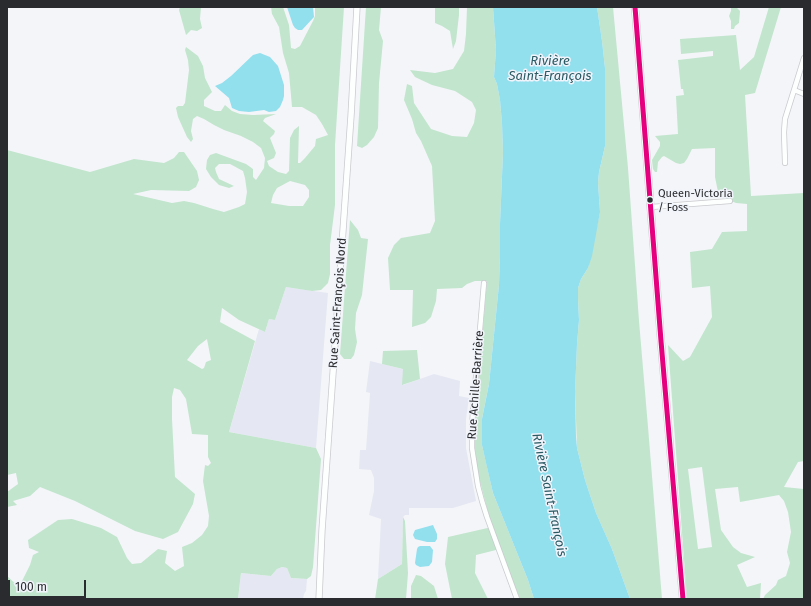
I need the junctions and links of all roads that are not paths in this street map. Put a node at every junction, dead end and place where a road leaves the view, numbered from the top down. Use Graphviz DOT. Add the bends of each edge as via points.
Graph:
graph roads {
  1 [pos="357,7"];
  2 [pos="635,7"];
  3 [pos="804,58"];
  4 [pos="794,90"];
  5 [pos="804,94"];
  6 [pos="785,163"];
  7 [pos="730,201"];
  8 [pos="651,207"];
  9 [pos="484,284"];
  10 [pos="319,599"];
  11 [pos="516,599"];
  12 [pos="683,599"];
  1 -- 10 [label="street, Rue Saint-François Nord"];
  2 -- 8 [label="main road"];
  3 -- 4 [label="street"];
  4 -- 5 [label="street"];
  4 -- 6 [label="street" via="784,125"];
  7 -- 8 [label="street"];
  8 -- 12 [label="main road"];
  9 -- 11 [label="street, Rue Achille-Barrière" via="472,448 482,501"];
}
